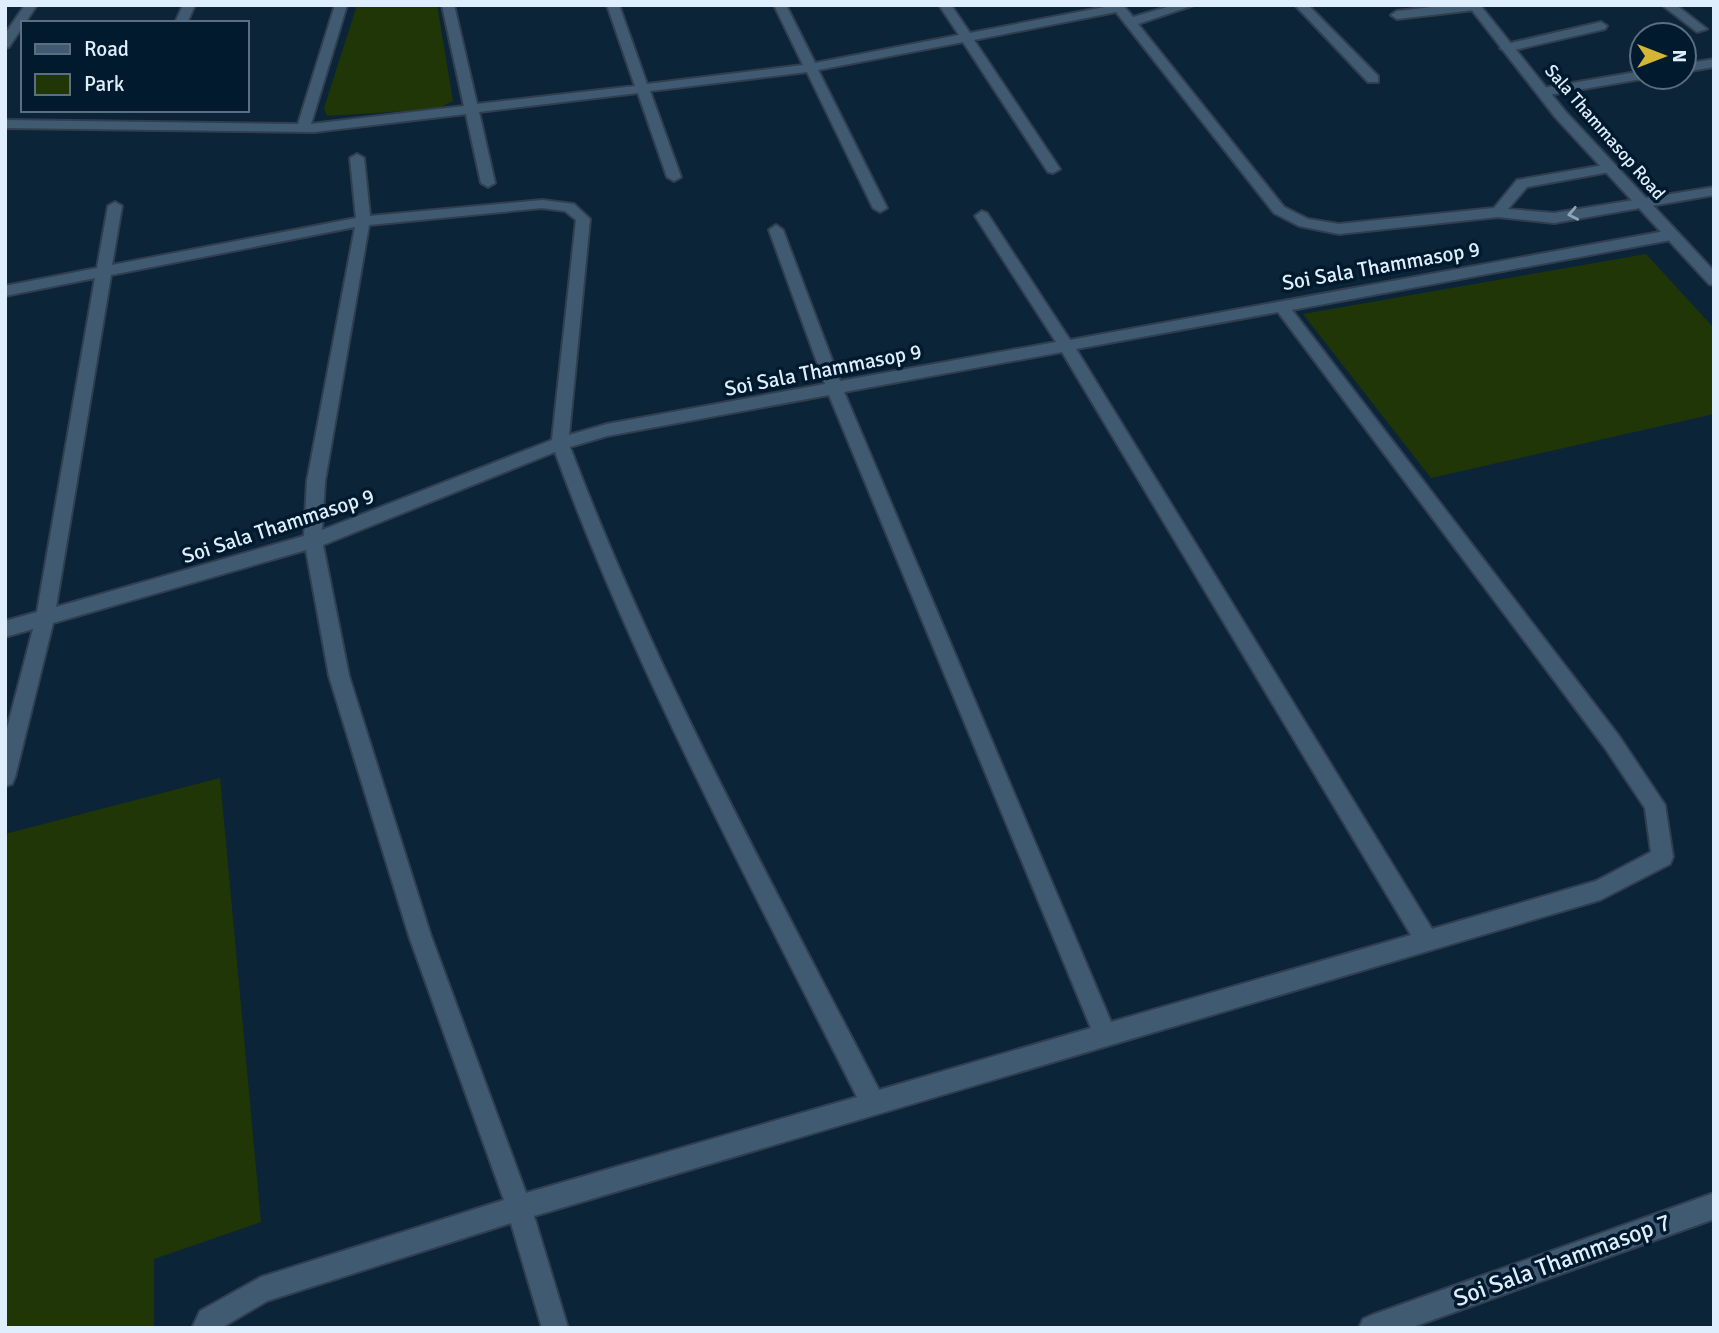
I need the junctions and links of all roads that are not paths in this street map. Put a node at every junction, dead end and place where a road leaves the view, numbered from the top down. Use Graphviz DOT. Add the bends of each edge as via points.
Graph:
graph roads {
  1 [pos="31,5"];
  2 [pos="189,5"];
  3 [pos="341,5"];
  4 [pos="448,5"];
  5 [pos="613,5"];
  6 [pos="780,5"];
  7 [pos="945,5"];
  8 [pos="1188,5"];
  9 [pos="1301,5"];
  10 [pos="1668,5"];
  11 [pos="1118,6"];
  12 [pos="1474,6"];
  13 [pos="1397,15"];
  14 [pos="182,21"];
  15 [pos="1130,22"];
  16 [pos="1601,26"];
  17 [pos="1701,29"];
  18 [pos="966,37"];
  19 [pos="5,44"];
  20 [pos="1507,48"];
  21 [pos="811,68"];
  22 [pos="1628,77"];
  23 [pos="1373,79"];
  24 [pos="643,88"];
  25 [pos="1543,92"];
  26 [pos="471,109"];
  27 [pos="140,112"];
  28 [pos="5,124"];
  29 [pos="134,126"];
  30 [pos="303,128"];
  31 [pos="357,158"];
  32 [pos="1610,168"];
  33 [pos="1053,169"];
  34 [pos="674,177"];
  35 [pos="488,183"];
  36 [pos="1714,191"];
  37 [pos="1641,202"];
  38 [pos="115,206"];
  39 [pos="880,208"];
  40 [pos="1498,212"];
  41 [pos="982,216"];
  42 [pos="363,221"];
  43 [pos="776,230"];
  44 [pos="1671,235"];
  45 [pos="104,272"];
  46 [pos="1714,280"];
  47 [pos="5,291"];
  48 [pos="1282,306"];
  49 [pos="1067,347"];
  50 [pos="835,390"];
  51 [pos="560,442"];
  52 [pos="313,541"];
  53 [pos="45,619"];
  54 [pos="5,629"];
  55 [pos="5,777"];
  56 [pos="1427,941"];
  57 [pos="1105,1035"];
  58 [pos="873,1104"];
  59 [pos="1714,1206"];
  60 [pos="519,1208"];
  61 [pos="205,1328"];
  62 [pos="555,1328"];
  63 [pos="1372,1328"];
  1 -- 19 [label="street"];
  2 -- 14 [label="street"];
  3 -- 30 [label="street"];
  4 -- 26 [label="street"];
  5 -- 24 [label="street"];
  6 -- 21 [label="street"];
  7 -- 18 [label="street"];
  8 -- 15 [label="street"];
  9 -- 23 [label="street"];
  10 -- 17 [label="street"];
  11 -- 15 [label="street"];
  11 -- 18 [label="street"];
  12 -- 13 [label="street"];
  12 -- 20 [label="street, Sala Thammasop Road"];
  15 -- 40 [label="street" via="1279,210 1304,223 1339,229"];
  16 -- 20 [label="street"];
  18 -- 21 [label="street"];
  18 -- 33 [label="street"];
  20 -- 25 [label="street, Sala Thammasop Road"];
  21 -- 24 [label="street"];
  21 -- 39 [label="street"];
  22 -- 25 [label="street"];
  24 -- 26 [label="street"];
  24 -- 34 [label="street"];
  25 -- 32 [label="street, Sala Thammasop Road"];
  26 -- 30 [label="street"];
  26 -- 35 [label="street"];
  27 -- 29 [label="street"];
  28 -- 29 [label="street"];
  29 -- 30 [label="street"];
  31 -- 42 [label="street"];
  32 -- 37 [label="street, Sala Thammasop Road"];
  32 -- 40 [label="street" via="1522,183"];
  36 -- 37 [label="street"];
  37 -- 40 [label="street, one-way" via="1554,218"];
  37 -- 44 [label="street, Sala Thammasop Road"];
  38 -- 45 [label="street"];
  41 -- 49 [label="street"];
  42 -- 45 [label="street"];
  42 -- 51 [label="street" via="542,204 569,207 583,219"];
  42 -- 52 [label="street" via="316,481"];
  43 -- 50 [label="street"];
  44 -- 46 [label="street, Sala Thammasop Road"];
  44 -- 48 [label="street, Soi Sala Thammasop 9"];
  45 -- 47 [label="street"];
  45 -- 53 [label="street"];
  48 -- 49 [label="street, Soi Sala Thammasop 9"];
  48 -- 56 [label="street" via="1655,805 1662,857 1600,890"];
  49 -- 50 [label="street, Soi Sala Thammasop 9"];
  49 -- 56 [label="street"];
  50 -- 51 [label="street, Soi Sala Thammasop 9"];
  50 -- 57 [label="street"];
  51 -- 52 [label="street, Soi Sala Thammasop 9"];
  51 -- 58 [label="street" via="597,542 666,695"];
  52 -- 53 [label="street, Soi Sala Thammasop 9"];
  52 -- 60 [label="street" via="339,676 408,897"];
  53 -- 54 [label="street, Soi Sala Thammasop 9"];
  53 -- 55 [label="street"];
  56 -- 57 [label="street"];
  57 -- 58 [label="street"];
  58 -- 60 [label="street"];
  59 -- 63 [label="street, Soi Sala Thammasop 7"];
  60 -- 61 [label="street" via="261,1290 209,1320"];
  60 -- 62 [label="street"];
}
